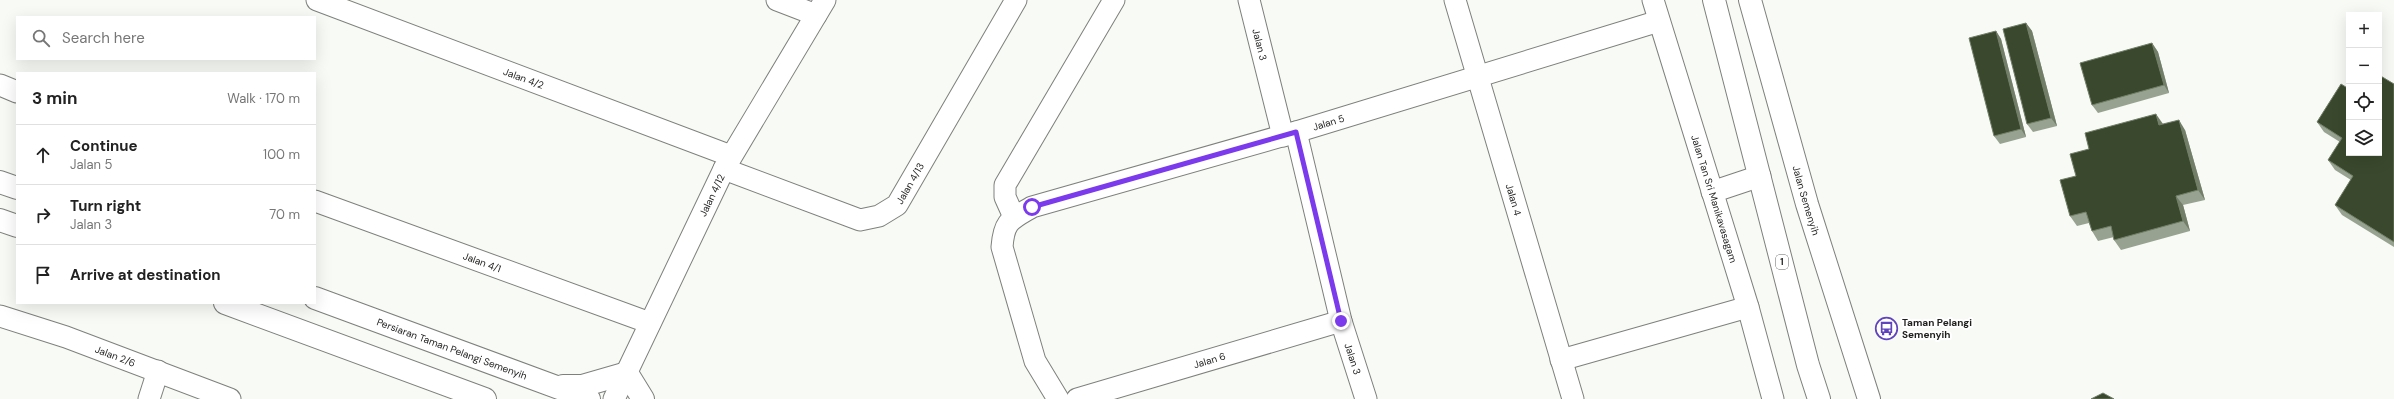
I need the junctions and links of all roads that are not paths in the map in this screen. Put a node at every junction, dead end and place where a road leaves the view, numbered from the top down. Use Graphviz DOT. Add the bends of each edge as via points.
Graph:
graph roads {
  1 [pos="317,0"];
  2 [pos="777,0"];
  3 [pos="1016,0"];
  4 [pos="1114,0"];
  5 [pos="1249,0"];
  6 [pos="1455,0"];
  7 [pos="1653,0"];
  8 [pos="1714,0"];
  9 [pos="1750,0"];
  10 [pos="340,4"];
  11 [pos="821,7"];
  12 [pos="1659,21"];
  13 [pos="1476,78"];
  14 [pos="0,86"];
  15 [pos="16,92"];
  16 [pos="1290,134"];
  17 [pos="728,162"];
  18 [pos="1760,176"];
  19 [pos="0,182"];
  20 [pos="16,188"];
  21 [pos="1712,192"];
  22 [pos="316,201"];
  23 [pos="0,220"];
  24 [pos="1009,223"];
  25 [pos="16,226"];
  26 [pos="316,298"];
  27 [pos="228,304"];
  28 [pos="1748,307"];
  29 [pos="0,316"];
  30 [pos="1341,321"];
  31 [pos="650,323"];
  32 [pos="1561,360"];
  33 [pos="158,371"];
  34 [pos="627,373"];
  35 [pos="552,385"];
  36 [pos="149,399"];
  37 [pos="230,399"];
  38 [pos="485,399"];
  39 [pos="589,399"];
  40 [pos="614,399"];
  41 [pos="644,399"];
  42 [pos="1058,399"];
  43 [pos="1077,399"];
  44 [pos="1366,399"];
  45 [pos="1573,399"];
  46 [pos="1773,399"];
  47 [pos="1819,399"];
  48 [pos="1869,399"];
  1 -- 10 [label="street, Jalan 4/2"];
  2 -- 11 [label="street"];
  3 -- 17 [label="street, Jalan 4/13" via="896,205 879,216 860,220"];
  4 -- 24 [label="street" via="1005,185"];
  5 -- 16 [label="street, Jalan 3"];
  6 -- 13 [label="street, Jalan 4"];
  7 -- 12 [label="street, Jalan Tan Sri Manikavasagam"];
  8 -- 18 [label="main road, 1"];
  9 -- 48 [label="main road, Jalan Semenyih" via="1807,204"];
  10 -- 17 [label="street, Jalan 4/2"];
  11 -- 17 [label="street, Jalan 4/12"];
  12 -- 13 [label="street, Jalan 5"];
  12 -- 21 [label="street, Jalan Tan Sri Manikavasagam"];
  13 -- 16 [label="street, Jalan 5"];
  13 -- 32 [label="street, Jalan 4"];
  14 -- 15 [label="street"];
  16 -- 24 [label="street, Jalan 5" via="1032,207"];
  16 -- 30 [label="street, Jalan 3"];
  17 -- 31 [label="street, Jalan 4/12"];
  18 -- 21 [label="street"];
  18 -- 47 [label="main road, 1"];
  19 -- 20 [label="main road"];
  21 -- 28 [label="street, Jalan Tan Sri Manikavasagam"];
  22 -- 31 [label="street, Jalan 4/1"];
  23 -- 25 [label="main road"];
  24 -- 42 [label="street" via="1002,247 1034,361"];
  26 -- 35 [label="main road, Persiaran Taman Pelangi Semenyih"];
  27 -- 38 [label="main road"];
  28 -- 32 [label="street"];
  28 -- 46 [label="street, Jalan Tan Sri Manikavasagam"];
  29 -- 33 [label="street, Jalan 2/6"];
  30 -- 43 [label="street, Jalan 6"];
  30 -- 44 [label="street, Jalan 3"];
  31 -- 34 [label="street, Jalan 4/12"];
  32 -- 45 [label="street, Jalan 4"];
  33 -- 36 [label="street"];
  33 -- 37 [label="street, Jalan 2/6"];
  34 -- 35 [label="main road" via="582,386"];
  34 -- 40 [label="street, Jalan 4/12"];
  34 -- 41 [label="main road"];
  35 -- 39 [label="main road, Persiaran Taman Pelangi Semenyih"];
}
